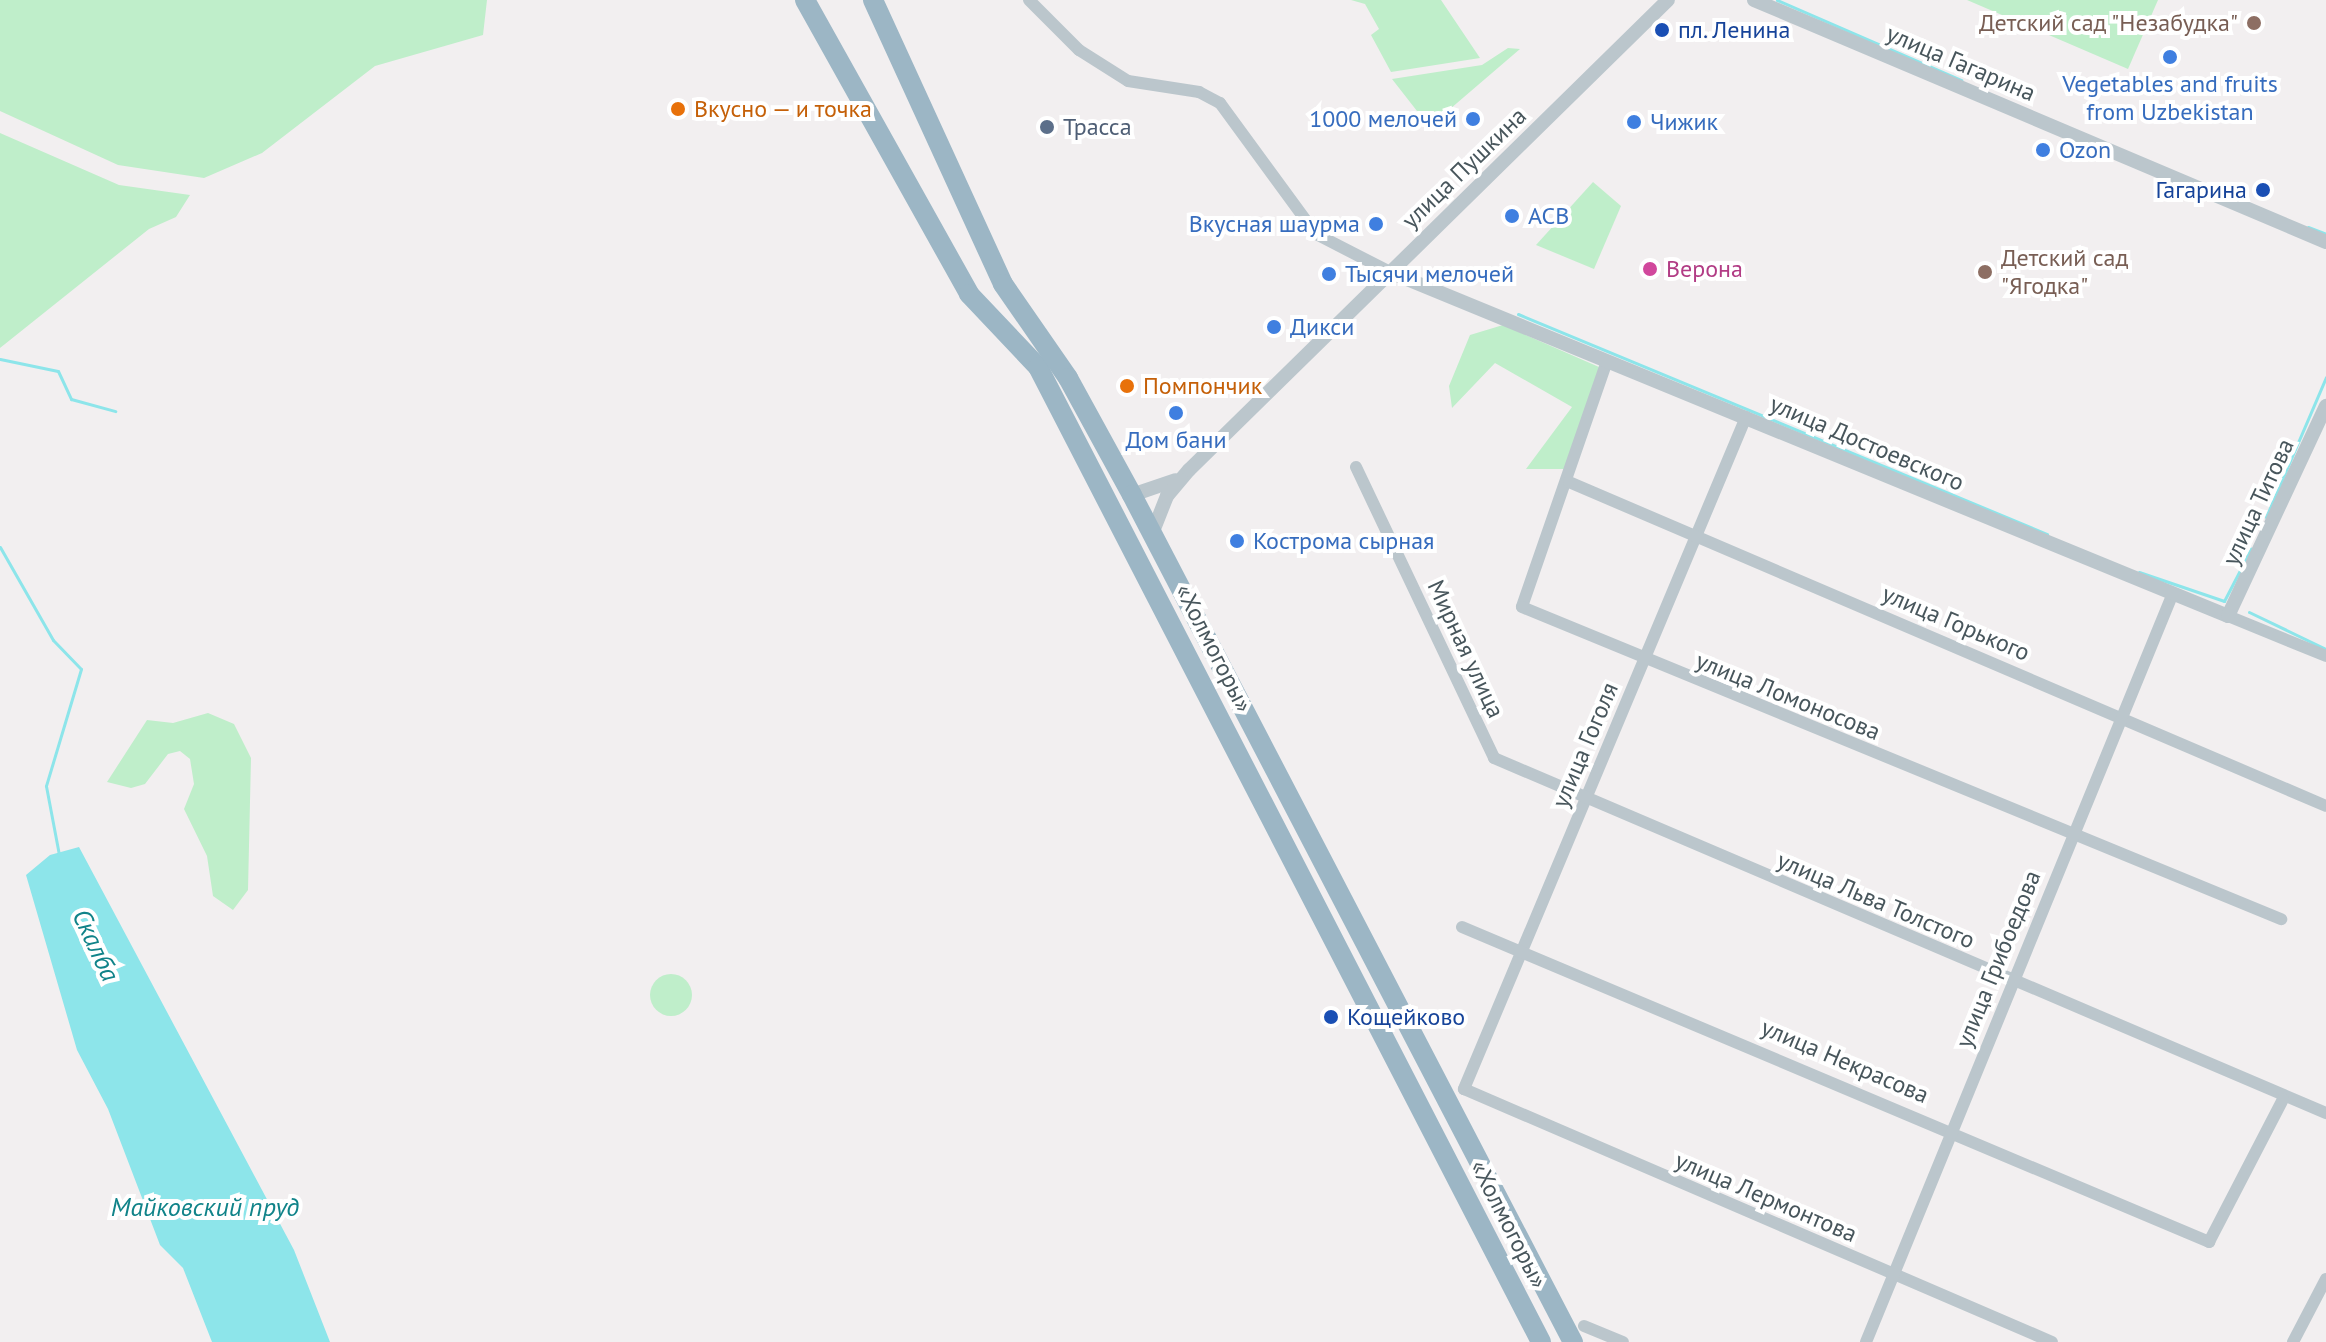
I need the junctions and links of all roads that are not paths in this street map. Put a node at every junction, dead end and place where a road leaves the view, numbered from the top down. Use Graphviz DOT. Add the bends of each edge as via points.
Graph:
graph roads {
  1 [pos="805,0"];
  2 [pos="873,0"];
  3 [pos="1029,0"];
  4 [pos="1668,0"];
  5 [pos="1754,0"];
  6 [pos="2326,242"];
  7 [pos="1390,272"];
  8 [pos="1607,361"];
  9 [pos="2326,406"];
  10 [pos="1746,417"];
  11 [pos="1356,467"];
  12 [pos="1189,470"];
  13 [pos="1569,482"];
  14 [pos="1132,495"];
  15 [pos="1152,534"];
  16 [pos="1697,537"];
  17 [pos="2173,593"];
  18 [pos="2228,616"];
  19 [pos="2326,656"];
  20 [pos="1644,661"];
  21 [pos="2122,717"];
  22 [pos="1585,803"];
  23 [pos="2326,806"];
  24 [pos="2072,835"];
  25 [pos="2281,919"];
  26 [pos="1462,927"];
  27 [pos="1525,949"];
  28 [pos="2014,981"];
  29 [pos="1464,1089"];
  30 [pos="2283,1099"];
  31 [pos="2326,1113"];
  32 [pos="1951,1130"];
  33 [pos="1893,1276"];
  34 [pos="2326,1279"];
  35 [pos="1578,1334"];
  36 [pos="1541,1342"];
  37 [pos="1623,1342"];
  38 [pos="1866,1342"];
  39 [pos="2052,1342"];
  40 [pos="2293,1342"];
  1 -- 36 [label="highway, «Холмогоры»" via="969,294 1038,367"];
  2 -- 14 [label="highway, «Холмогоры»" via="1003,284 1068,378"];
  3 -- 7 [label="street" via="1079,50 1128,81 1199,92 1220,103 1316,234"];
  4 -- 7 [label="street, улица Пушкина"];
  5 -- 6 [label="street, улица Гагарина"];
  7 -- 8 [label="street, улица Достоевского"];
  7 -- 12 [label="street, улица Пушкина"];
  8 -- 10 [label="street, улица Достоевского"];
  8 -- 13 [label="street, улица Ломоносова"];
  9 -- 18 [label="street, улица Титова"];
  10 -- 16 [label="street, улица Гоголя"];
  10 -- 17 [label="street, улица Достоевского"];
  11 -- 22 [label="street, Мирная улица" via="1494,758"];
  12 -- 14 [label="street" via="1163,489"];
  12 -- 15 [label="street" via="1167,496"];
  13 -- 16 [label="street, улица Горького"];
  13 -- 20 [label="street, улица Ломоносова" via="1522,607"];
  14 -- 15 [label="highway, «Холмогоры»"];
  15 -- 35 [label="highway, «Холмогоры»"];
  16 -- 20 [label="street, улица Гоголя"];
  16 -- 21 [label="street, улица Горького"];
  17 -- 18 [label="street, улица Достоевского"];
  17 -- 21 [label="street, улица Грибоедова"];
  18 -- 19 [label="street, улица Достоевского"];
  20 -- 22 [label="street, улица Гоголя"];
  20 -- 24 [label="street, улица Ломоносова"];
  21 -- 23 [label="street, улица Горького"];
  21 -- 24 [label="street, улица Грибоедова"];
  22 -- 27 [label="street, улица Гоголя"];
  22 -- 28 [label="street, улица Льва Толстого"];
  24 -- 25 [label="street, улица Ломоносова"];
  24 -- 28 [label="street, улица Грибоедова"];
  26 -- 27 [label="street, улица Некрасова"];
  27 -- 29 [label="street, улица Гоголя"];
  27 -- 32 [label="street, улица Некрасова"];
  28 -- 30 [label="street, улица Льва Толстого"];
  28 -- 32 [label="street, улица Грибоедова"];
  29 -- 33 [label="street, улица Лермонтова"];
  30 -- 31 [label="street, улица Льва Толстого"];
  30 -- 32 [label="street, улица Некрасова" via="2209,1242"];
  32 -- 33 [label="street, улица Грибоедова"];
  33 -- 38 [label="street, улица Грибоедова"];
  33 -- 39 [label="street, улица Лермонтова"];
  34 -- 40 [label="street"];
  35 -- 37 [label="street"];
}
